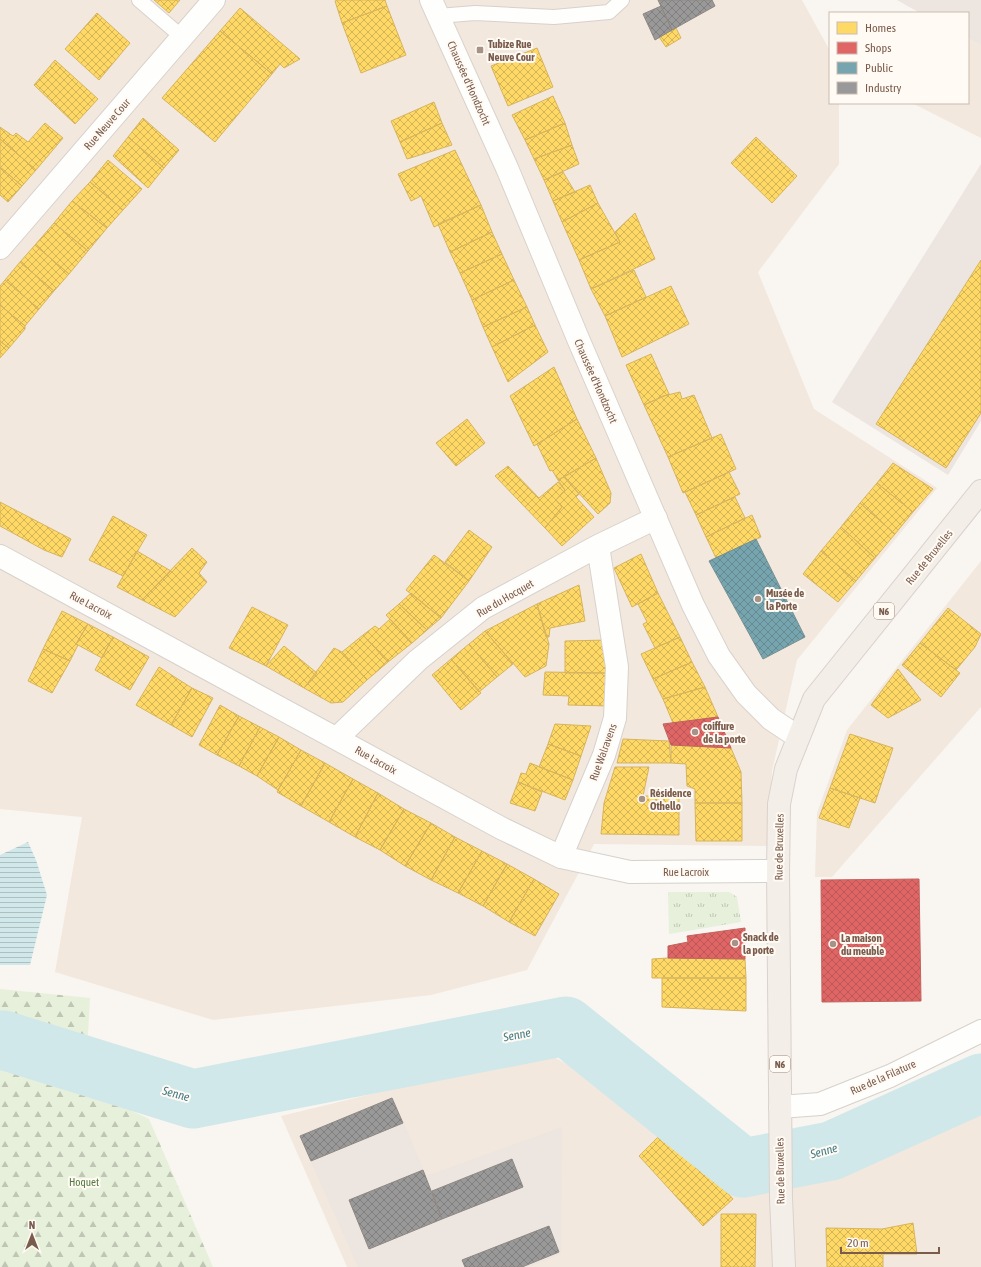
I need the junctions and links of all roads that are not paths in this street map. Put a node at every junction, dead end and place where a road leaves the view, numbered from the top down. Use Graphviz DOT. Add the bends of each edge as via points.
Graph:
graph roads {
  1 [pos="139,0"];
  2 [pos="214,0"];
  3 [pos="622,0"];
  4 [pos="435,8"];
  5 [pos="182,37"];
  6 [pos="0,248"];
  7 [pos="981,491"];
  8 [pos="656,518"];
  9 [pos="598,546"];
  10 [pos="0,556"];
  11 [pos="798,737"];
  12 [pos="337,738"];
  13 [pos="561,858"];
  14 [pos="778,871"];
  15 [pos="981,1031"];
  16 [pos="780,1115"];
  17 [pos="784,1267"];
  1 -- 5 [label="lane"];
  2 -- 5 [label="street, Rue Neuve Cour"];
  3 -- 4 [label="lane" via="609,12 554,17"];
  4 -- 8 [label="street, Chaussée d'Hondzocht" via="507,168"];
  5 -- 6 [label="street, Rue Neuve Cour"];
  7 -- 11 [label="main road, Rue de Bruxelles / N6" via="814,699"];
  8 -- 9 [label="street, Rue du Hocquet"];
  8 -- 11 [label="street, Chaussée d'Hondzocht" via="719,656 746,694 771,719"];
  9 -- 12 [label="street, Rue du Hocquet" via="483,608 418,660"];
  9 -- 13 [label="street, Rue Walravens" via="617,667 615,718 604,755"];
  10 -- 12 [label="street, Rue Lacroix"];
  11 -- 14 [label="main road, Rue de Bruxelles / N6" via="786,769 780,804"];
  12 -- 13 [label="street, Rue Lacroix"];
  13 -- 14 [label="street, Rue Lacroix" via="630,872"];
  14 -- 16 [label="main road, Rue de Bruxelles / N6"];
  15 -- 16 [label="street, Rue de la Filature" via="890,1076 820,1104"];
  16 -- 17 [label="main road, Rue de Bruxelles / N6" via="780,1198"];
}
